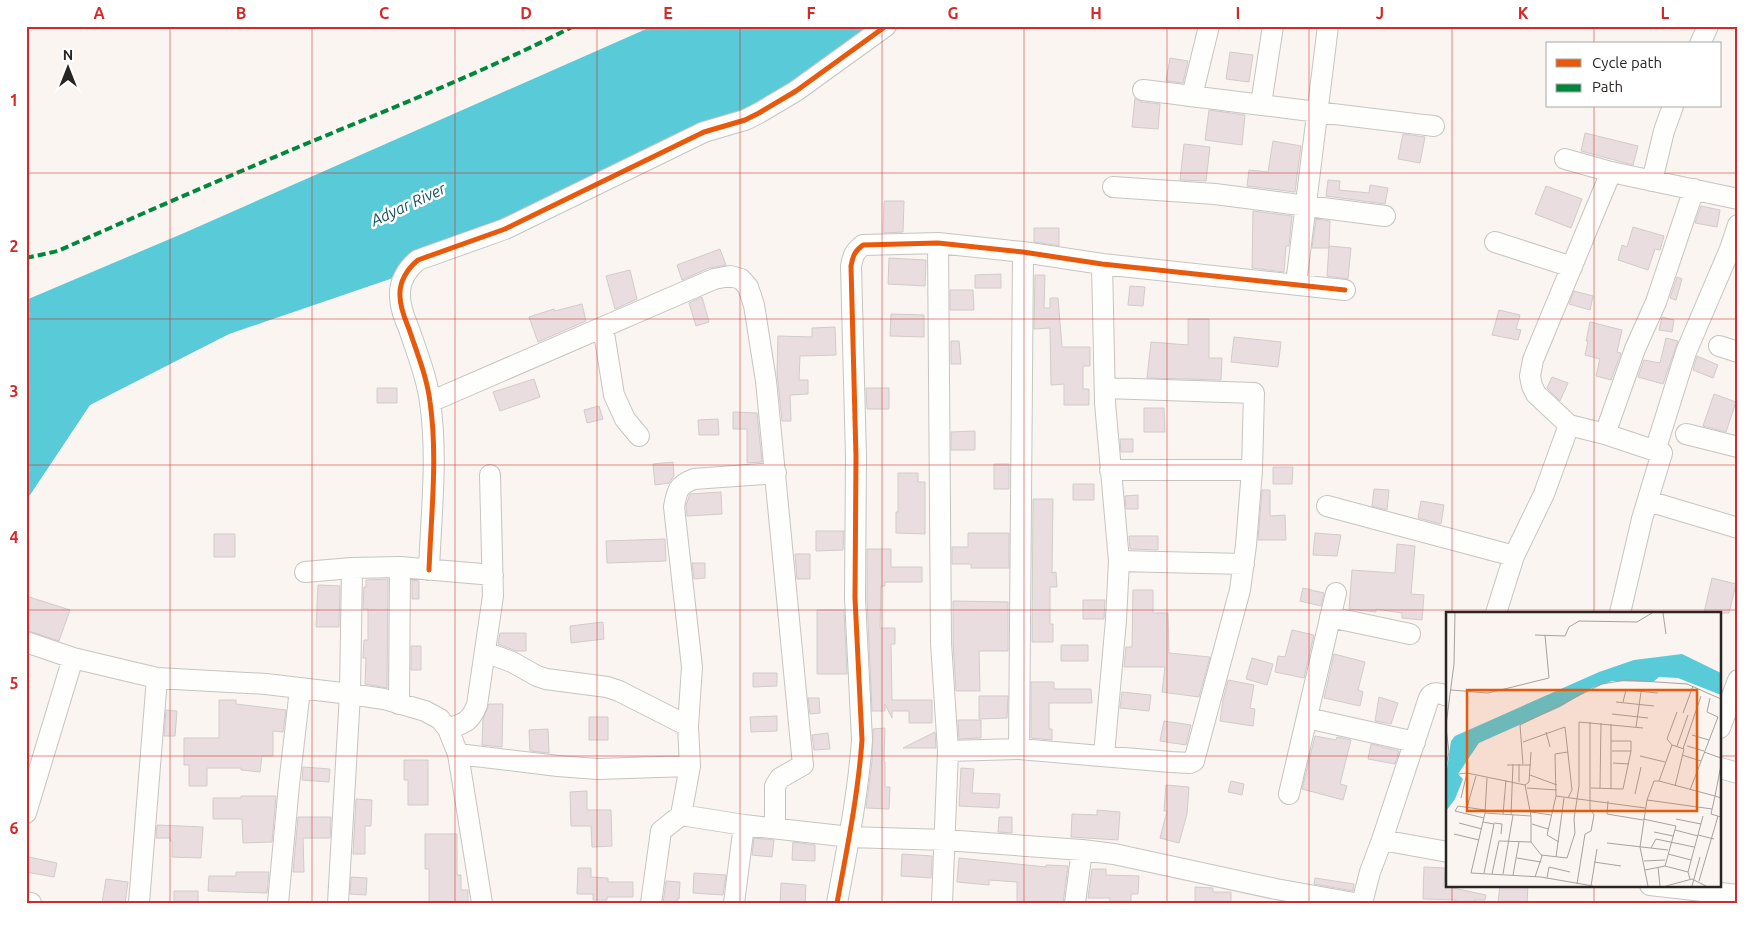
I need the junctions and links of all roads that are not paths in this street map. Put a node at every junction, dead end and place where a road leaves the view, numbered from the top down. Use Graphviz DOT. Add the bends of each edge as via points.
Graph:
graph roads {
  1 [pos="886,26"];
  2 [pos="1209,26"];
  3 [pos="1273,26"];
  4 [pos="1328,26"];
  5 [pos="1708,26"];
  6 [pos="1701,42"];
  7 [pos="1143,90"];
  8 [pos="1192,96"];
  9 [pos="1261,104"];
  10 [pos="1672,108"];
  11 [pos="1316,113"];
  12 [pos="1434,126"];
  13 [pos="1565,159"];
  14 [pos="1610,172"];
  15 [pos="1652,180"];
  16 [pos="1113,187"];
  17 [pos="1694,189"];
  18 [pos="1738,199"];
  19 [pos="1306,206"];
  20 [pos="1385,216"];
  21 [pos="1738,225"];
  22 [pos="1495,242"];
  23 [pos="938,243"];
  24 [pos="1023,252"];
  25 [pos="1102,264"];
  26 [pos="1572,267"];
  27 [pos="1296,284"];
  28 [pos="1345,290"];
  29 [pos="603,326"];
  30 [pos="1105,388"];
  31 [pos="430,402"];
  32 [pos="1569,425"];
  33 [pos="1605,434"];
  34 [pos="1686,434"];
  35 [pos="639,436"];
  36 [pos="1738,447"];
  37 [pos="1655,451"];
  38 [pos="1110,470"];
  39 [pos="1252,470"];
  40 [pos="776,473"];
  41 [pos="490,475"];
  42 [pos="1648,501"];
  43 [pos="1327,506"];
  44 [pos="1738,528"];
  45 [pos="1514,556"];
  46 [pos="1119,561"];
  47 [pos="1244,564"];
  48 [pos="400,567"];
  49 [pos="352,568"];
  50 [pos="429,570"];
  51 [pos="305,572"];
  52 [pos="493,574"];
  53 [pos="1336,593"];
  54 [pos="1496,612"];
  55 [pos="1620,612"];
  56 [pos="1330,617"];
  57 [pos="1410,634"];
  58 [pos="26,642"];
  59 [pos="485,652"];
  60 [pos="72,658"];
  61 [pos="157,678"];
  62 [pos="1738,680"];
  63 [pos="300,689"];
  64 [pos="350,694"];
  65 [pos="1446,696"];
  66 [pos="399,704"];
  67 [pos="1307,718"];
  68 [pos="1722,723"];
  69 [pos="688,726"];
  70 [pos="448,729"];
  71 [pos="1415,742"];
  72 [pos="1019,750"];
  73 [pos="948,751"];
  74 [pos="458,754"];
  75 [pos="1104,756"];
  76 [pos="690,766"];
  77 [pos="1722,769"];
  78 [pos="1738,773"];
  79 [pos="1290,794"];
  80 [pos="26,813"];
  81 [pos="681,815"];
  82 [pos="744,825"];
  83 [pos="775,828"];
  84 [pos="850,837"];
  85 [pos="945,840"];
  86 [pos="1382,840"];
  87 [pos="1082,850"];
  88 [pos="1446,852"];
  89 [pos="1659,886"];
  90 [pos="1738,895"];
  91 [pos="26,902"];
  92 [pos="31,903"];
  93 [pos="139,903"];
  94 [pos="278,903"];
  95 [pos="338,903"];
  96 [pos="482,903"];
  97 [pos="651,903"];
  98 [pos="734,903"];
  99 [pos="837,903"];
  100 [pos="942,903"];
  101 [pos="1075,903"];
  102 [pos="1354,903"];
  103 [pos="1362,903"];
  1 -- 31 [label="street" via="796,91 759,113 704,132 505,229 418,260 409,267 401,285 402,309"];
  2 -- 8 [label="street"];
  3 -- 9 [label="street"];
  4 -- 11 [label="street"];
  5 -- 6 [label="street"];
  7 -- 8 [label="street"];
  8 -- 9 [label="street"];
  9 -- 11 [label="street"];
  10 -- 15 [label="street"];
  11 -- 12 [label="street"];
  11 -- 19 [label="street"];
  13 -- 14 [label="street"];
  14 -- 15 [label="street"];
  14 -- 26 [label="street"];
  15 -- 17 [label="street"];
  16 -- 19 [label="street" via="1215,194"];
  17 -- 18 [label="street"];
  17 -- 33 [label="street" via="1656,302 1635,349"];
  19 -- 20 [label="street"];
  19 -- 27 [label="street"];
  21 -- 37 [label="street" via="1686,352"];
  22 -- 26 [label="street"];
  23 -- 24 [label="street"];
  23 -- 73 [label="street" via="941,643"];
  23 -- 84 [label="street" via="863,245 856,249 852,260 855,598 862,740"];
  24 -- 25 [label="street"];
  24 -- 72 [label="street"];
  25 -- 27 [label="street"];
  25 -- 30 [label="street"];
  26 -- 32 [label="street" via="1533,360 1530,376 1536,394"];
  27 -- 28 [label="street"];
  29 -- 31 [label="street"];
  29 -- 35 [label="street" via="614,395 625,419"];
  29 -- 40 [label="street" via="714,279 730,276 741,279 748,287 754,305"];
  30 -- 38 [label="street"];
  30 -- 39 [label="street" via="1254,393"];
  31 -- 50 [label="street" via="433,462"];
  32 -- 33 [label="street"];
  32 -- 45 [label="street" via="1544,494"];
  33 -- 37 [label="street"];
  34 -- 36 [label="street"];
  37 -- 42 [label="street" via="1662,452"];
  38 -- 39 [label="street"];
  38 -- 46 [label="street"];
  39 -- 47 [label="street"];
  40 -- 69 [label="street" via="694,479 684,483 677,492 674,507 692,667"];
  40 -- 83 [label="street" via="803,765 780,778 775,786"];
  41 -- 52 [label="street"];
  42 -- 44 [label="street"];
  42 -- 55 [label="street"];
  43 -- 45 [label="street"];
  45 -- 54 [label="street"];
  46 -- 47 [label="street"];
  46 -- 75 [label="street"];
  47 -- 75 [label="street" via="1240,590 1194,761"];
  48 -- 49 [label="street"];
  48 -- 50 [label="street"];
  48 -- 66 [label="street"];
  49 -- 51 [label="street"];
  49 -- 64 [label="street"];
  50 -- 52 [label="street"];
  52 -- 59 [label="street"];
  53 -- 56 [label="street"];
  56 -- 57 [label="street"];
  56 -- 67 [label="street"];
  58 -- 60 [label="street"];
  59 -- 69 [label="street" via="546,679 607,687"];
  59 -- 70 [label="street" via="477,705 472,716 464,724"];
  60 -- 61 [label="street"];
  60 -- 80 [label="street"];
  61 -- 63 [label="street"];
  61 -- 93 [label="street"];
  62 -- 68 [label="street"];
  63 -- 64 [label="street"];
  63 -- 94 [label="street"];
  64 -- 66 [label="street"];
  64 -- 95 [label="street"];
  65 -- 71 [label="street" via="1431,695"];
  66 -- 70 [label="street" via="440,719"];
  67 -- 71 [label="street"];
  67 -- 79 [label="street"];
  69 -- 76 [label="street"];
  70 -- 74 [label="street"];
  71 -- 86 [label="street"];
  72 -- 73 [label="street"];
  72 -- 75 [label="street"];
  73 -- 85 [label="street"];
  74 -- 76 [label="street" via="597,769"];
  74 -- 96 [label="street"];
  76 -- 81 [label="street"];
  77 -- 78 [label="street"];
  81 -- 82 [label="street"];
  81 -- 97 [label="street" via="661,831"];
  82 -- 83 [label="street"];
  82 -- 98 [label="street"];
  83 -- 84 [label="street"];
  84 -- 85 [label="street"];
  84 -- 99 [label="street"];
  85 -- 87 [label="street"];
  85 -- 100 [label="street"];
  86 -- 88 [label="street"];
  86 -- 103 [label="street"];
  87 -- 101 [label="street"];
  87 -- 102 [label="street"];
  89 -- 90 [label="street"];
  91 -- 92 [label="street"];
}
